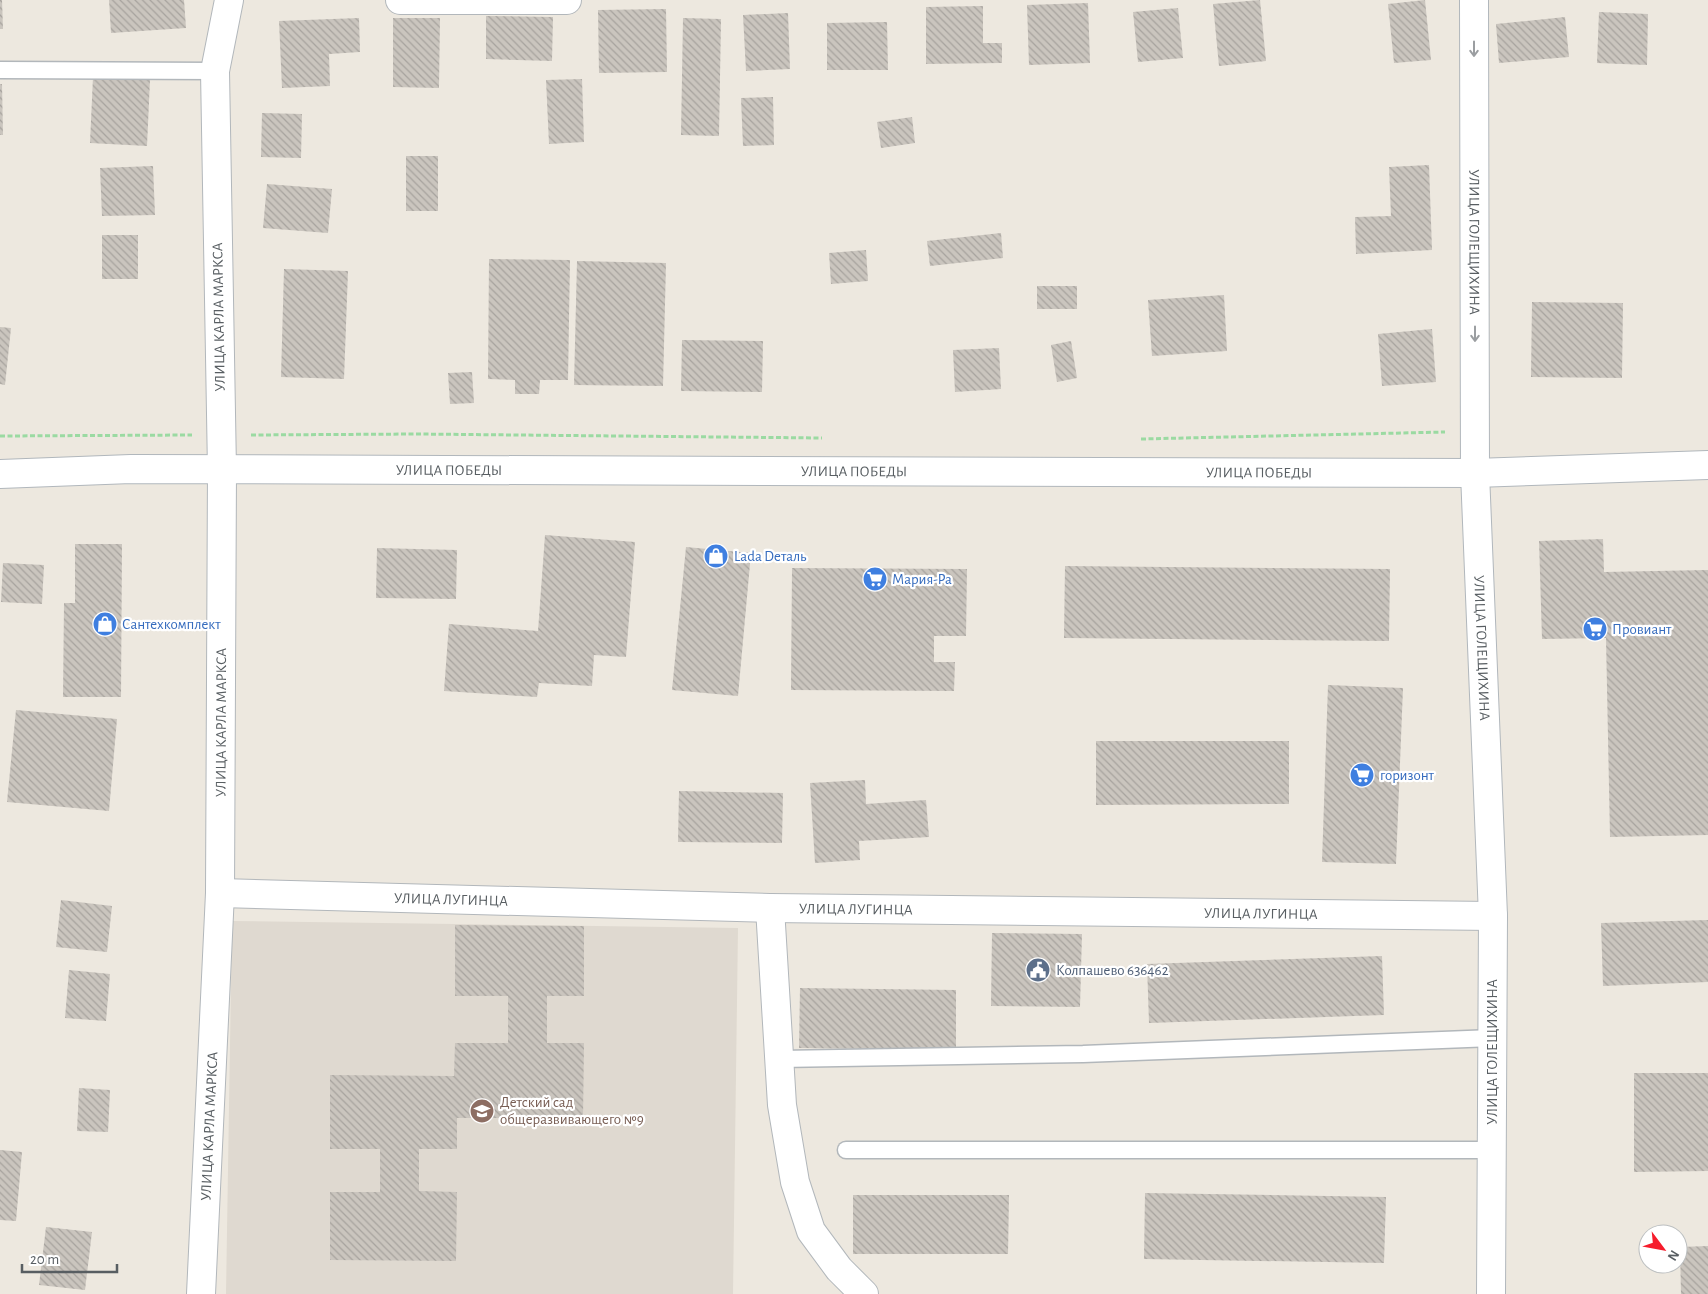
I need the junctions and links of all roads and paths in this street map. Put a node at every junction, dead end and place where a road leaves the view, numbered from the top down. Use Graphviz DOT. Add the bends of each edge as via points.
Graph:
graph roads {
  1 [pos="229,0"];
  2 [pos="400,0"];
  3 [pos="567,0"];
  4 [pos="1474,0"];
  5 [pos="0,70"];
  6 [pos="215,71"];
  7 [pos="1475,432"];
  8 [pos="222,435"];
  9 [pos="0,436"];
  10 [pos="824,438"];
  11 [pos="1132,440"];
  12 [pos="1708,466"];
  13 [pos="222,470"];
  14 [pos="1475,473"];
  15 [pos="0,474"];
  16 [pos="220,893"];
  17 [pos="770,908"];
  18 [pos="1493,916"];
  19 [pos="1493,1038"];
  20 [pos="780,1059"];
  21 [pos="846,1150"];
  22 [pos="1492,1150"];
  23 [pos="201,1294"];
  24 [pos="864,1294"];
  25 [pos="1491,1294"];
  1 -- 6 [label="street, УЛИЦА КАРЛА МАРКСА"];
  2 -- 3 [label="street"];
  4 -- 7 [label="street, УЛИЦА ГОЛЕЩИХИНА, one-way"];
  5 -- 6 [label="lane"];
  6 -- 8 [label="street, УЛИЦА КАРЛА МАРКСА"];
  7 -- 11 [label="path"];
  7 -- 14 [label="street, УЛИЦА ГОЛЕЩИХИНА"];
  8 -- 9 [label="path"];
  8 -- 10 [label="path"];
  8 -- 13 [label="street, УЛИЦА КАРЛА МАРКСА"];
  12 -- 14 [label="street, УЛИЦА ПОБЕДЫ"];
  13 -- 14 [label="street, УЛИЦА ПОБЕДЫ"];
  13 -- 15 [label="street, УЛИЦА ПОБЕДЫ" via="131,469"];
  13 -- 16 [label="street, УЛИЦА КАРЛА МАРКСА"];
  14 -- 18 [label="street, УЛИЦА ГОЛЕЩИХИНА"];
  16 -- 17 [label="street, УЛИЦА ЛУГИНЦА"];
  16 -- 23 [label="street, УЛИЦА КАРЛА МАРКСА"];
  17 -- 18 [label="street, УЛИЦА ЛУГИНЦА"];
  17 -- 20 [label="street"];
  18 -- 19 [label="street, УЛИЦА ГОЛЕЩИХИНА"];
  19 -- 20 [label="lane" via="1083,1054"];
  19 -- 22 [label="street, УЛИЦА ГОЛЕЩИХИНА"];
  20 -- 24 [label="street" via="782,1105 795,1182 811,1231 839,1269"];
  21 -- 22 [label="lane"];
  22 -- 25 [label="street, УЛИЦА ГОЛЕЩИХИНА"];
}
